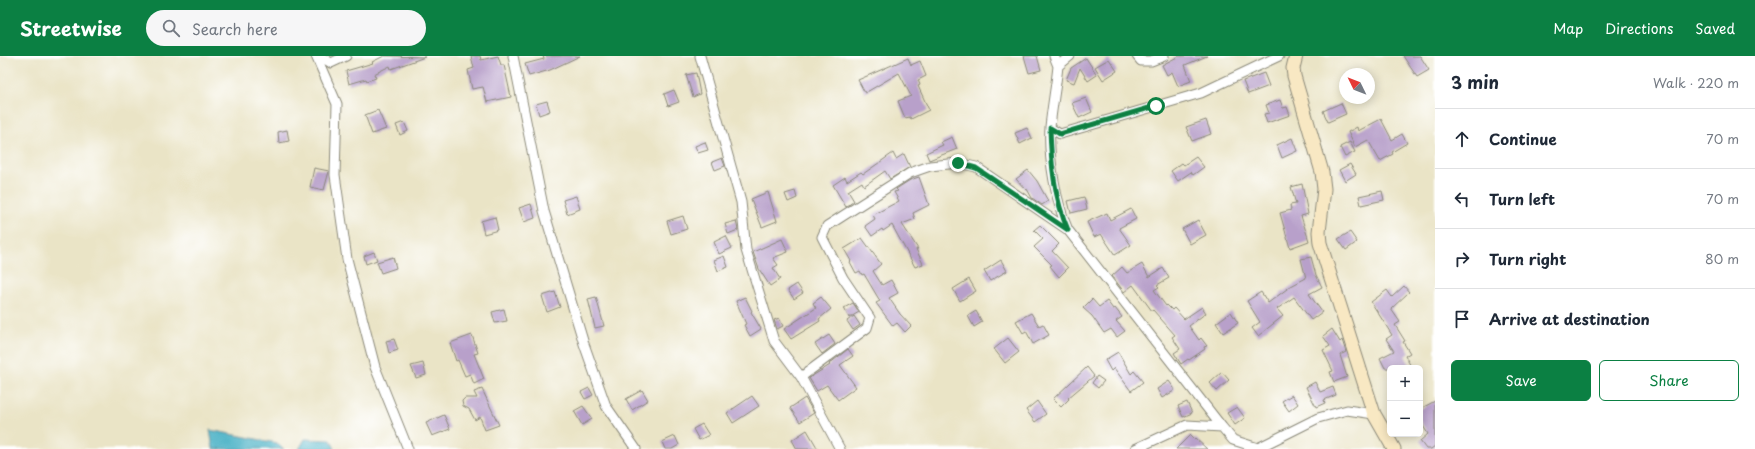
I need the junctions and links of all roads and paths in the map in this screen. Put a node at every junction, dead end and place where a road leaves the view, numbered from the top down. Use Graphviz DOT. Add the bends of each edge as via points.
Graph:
graph roads {
  1 [pos="316,56"];
  2 [pos="320,56"];
  3 [pos="346,56"];
  4 [pos="513,56"];
  5 [pos="700,56"];
  6 [pos="1054,56"];
  7 [pos="1070,56"];
  8 [pos="1137,56"];
  9 [pos="1164,56"];
  10 [pos="1279,56"];
  11 [pos="1296,56"];
  12 [pos="1058,66"];
  13 [pos="1050,128"];
  14 [pos="1068,230"];
  15 [pos="801,377"];
  16 [pos="1374,414"];
  17 [pos="1222,427"];
  18 [pos="408,449"];
  19 [pos="636,449"];
  20 [pos="840,449"];
  21 [pos="1136,449"];
  22 [pos="1394,449"];
  1 -- 18 [label="street" via="337,104 335,175 347,259 374,367"];
  2 -- 3 [label="street" via="331,63"];
  4 -- 19 [label="street" via="544,211 584,344 606,406"];
  5 -- 15 [label="street" via="741,202 746,250 758,293 774,341"];
  6 -- 12 [label="street"];
  7 -- 12 [label="street"];
  8 -- 9 [label="street" via="1141,61 1147,62"];
  10 -- 13 [label="street" via="1201,93 1060,134"];
  11 -- 16 [label="main road" via="1294,76 1322,172 1324,189 1320,243"];
  12 -- 13 [label="street"];
  13 -- 14 [label="street" via="1052,161 1061,214"];
  14 -- 15 [label="street" via="976,168 958,163 930,166 910,173 827,226 822,237 843,278 870,318 867,328"];
  14 -- 17 [label="street"];
  15 -- 20 [label="street"];
  16 -- 17 [label="street" via="1347,410 1318,418 1258,448 1233,440"];
  16 -- 22 [label="main road"];
  17 -- 21 [label="street" via="1187,425"];
}
